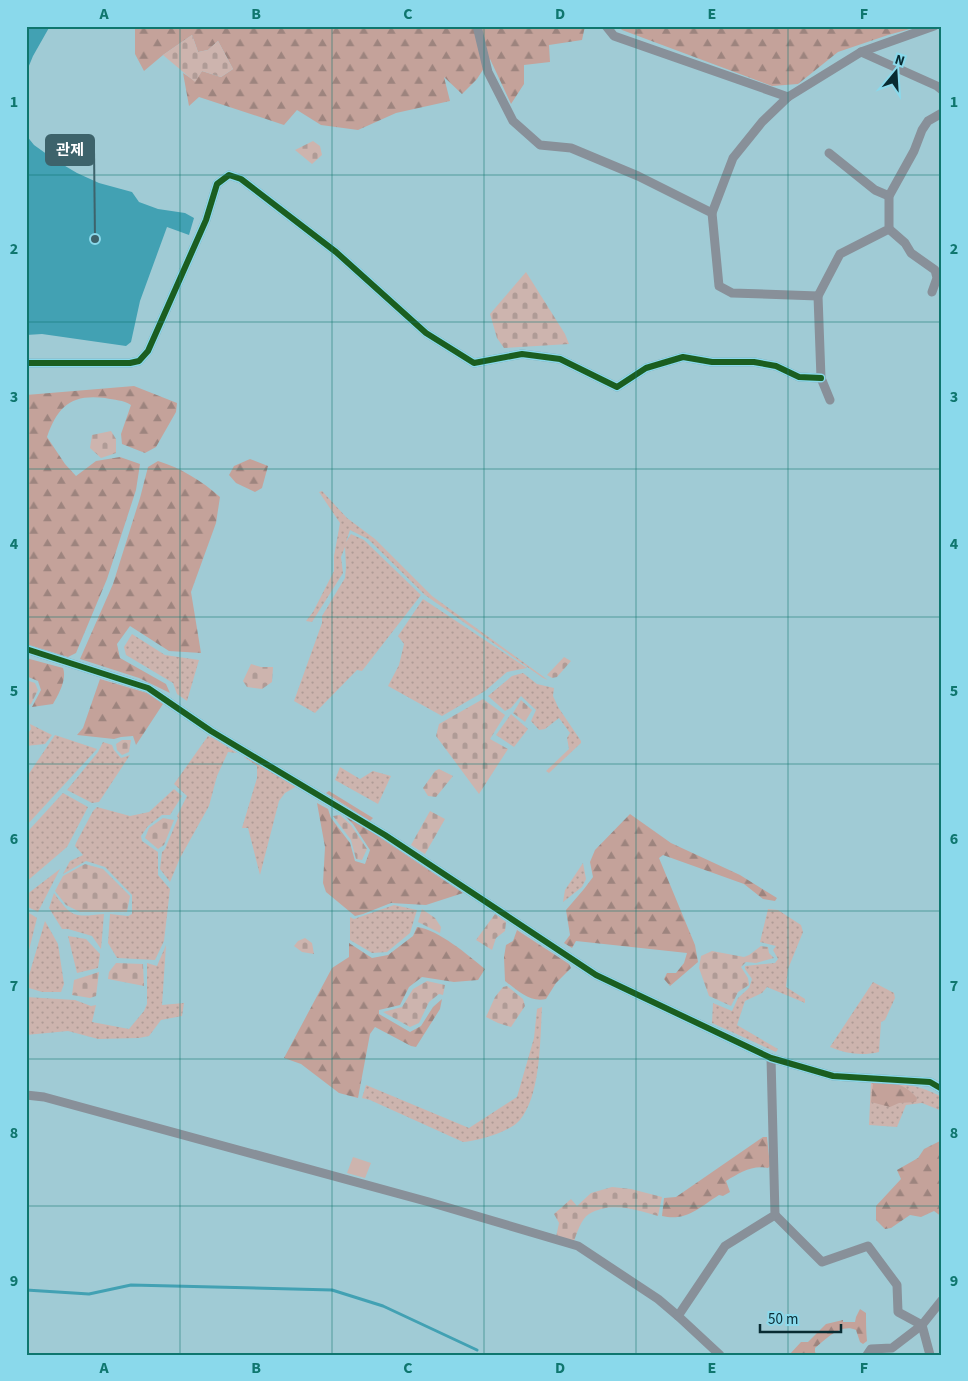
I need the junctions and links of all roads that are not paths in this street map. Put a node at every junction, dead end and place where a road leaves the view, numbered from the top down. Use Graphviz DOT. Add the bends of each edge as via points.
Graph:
graph roads {
  1 [pos="477,26"];
  2 [pos="606,26"];
  3 [pos="934,26"];
  4 [pos="861,52"];
  5 [pos="942,90"];
  6 [pos="788,97"];
  7 [pos="942,114"];
  8 [pos="829,153"];
  9 [pos="889,196"];
  10 [pos="712,213"];
  11 [pos="889,229"];
  12 [pos="932,292"];
  13 [pos="818,296"];
  14 [pos="26,363"];
  15 [pos="821,378"];
  16 [pos="830,400"];
  17 [pos="26,649"];
  18 [pos="771,1058"];
  19 [pos="942,1089"];
  20 [pos="26,1095"];
  21 [pos="775,1215"];
  22 [pos="942,1300"];
  23 [pos="678,1316"];
  24 [pos="922,1324"];
  25 [pos="720,1355"];
  26 [pos="867,1355"];
  27 [pos="930,1355"];
  1 -- 10 [label="street" via="488,72 513,121 540,145 570,148 638,176"];
  2 -- 6 [label="street" via="614,36"];
  3 -- 4 [label="street"];
  4 -- 5 [label="street"];
  4 -- 6 [label="street"];
  6 -- 10 [label="street" via="762,122 733,158"];
  7 -- 9 [label="street" via="922,130"];
  8 -- 9 [label="street" via="875,190"];
  9 -- 11 [label="street"];
  10 -- 13 [label="street" via="718,286 732,293"];
  11 -- 12 [label="street" via="911,253 935,270 937,278"];
  11 -- 13 [label="street" via="840,254"];
  13 -- 15 [label="street"];
  14 -- 15 [label="street" via="139,361 148,351 206,220 217,184 229,175 241,179 336,252 426,333 474,363 522,354 560,359 617,387 646,368 683,357 712,362 754,362 776,366 799,377"];
  15 -- 16 [label="street"];
  17 -- 18 [label="street" via="148,688 211,731 385,835 596,975"];
  18 -- 19 [label="street" via="832,1076 930,1082"];
  18 -- 21 [label="street"];
  20 -- 23 [label="street" via="44,1097 578,1246"];
  21 -- 23 [label="street" via="726,1246"];
  21 -- 24 [label="street" via="822,1262 868,1246 897,1285 898,1312"];
  22 -- 24 [label="street"];
  23 -- 25 [label="street"];
  24 -- 26 [label="street" via="892,1348 871,1349"];
  24 -- 27 [label="street"];
}
